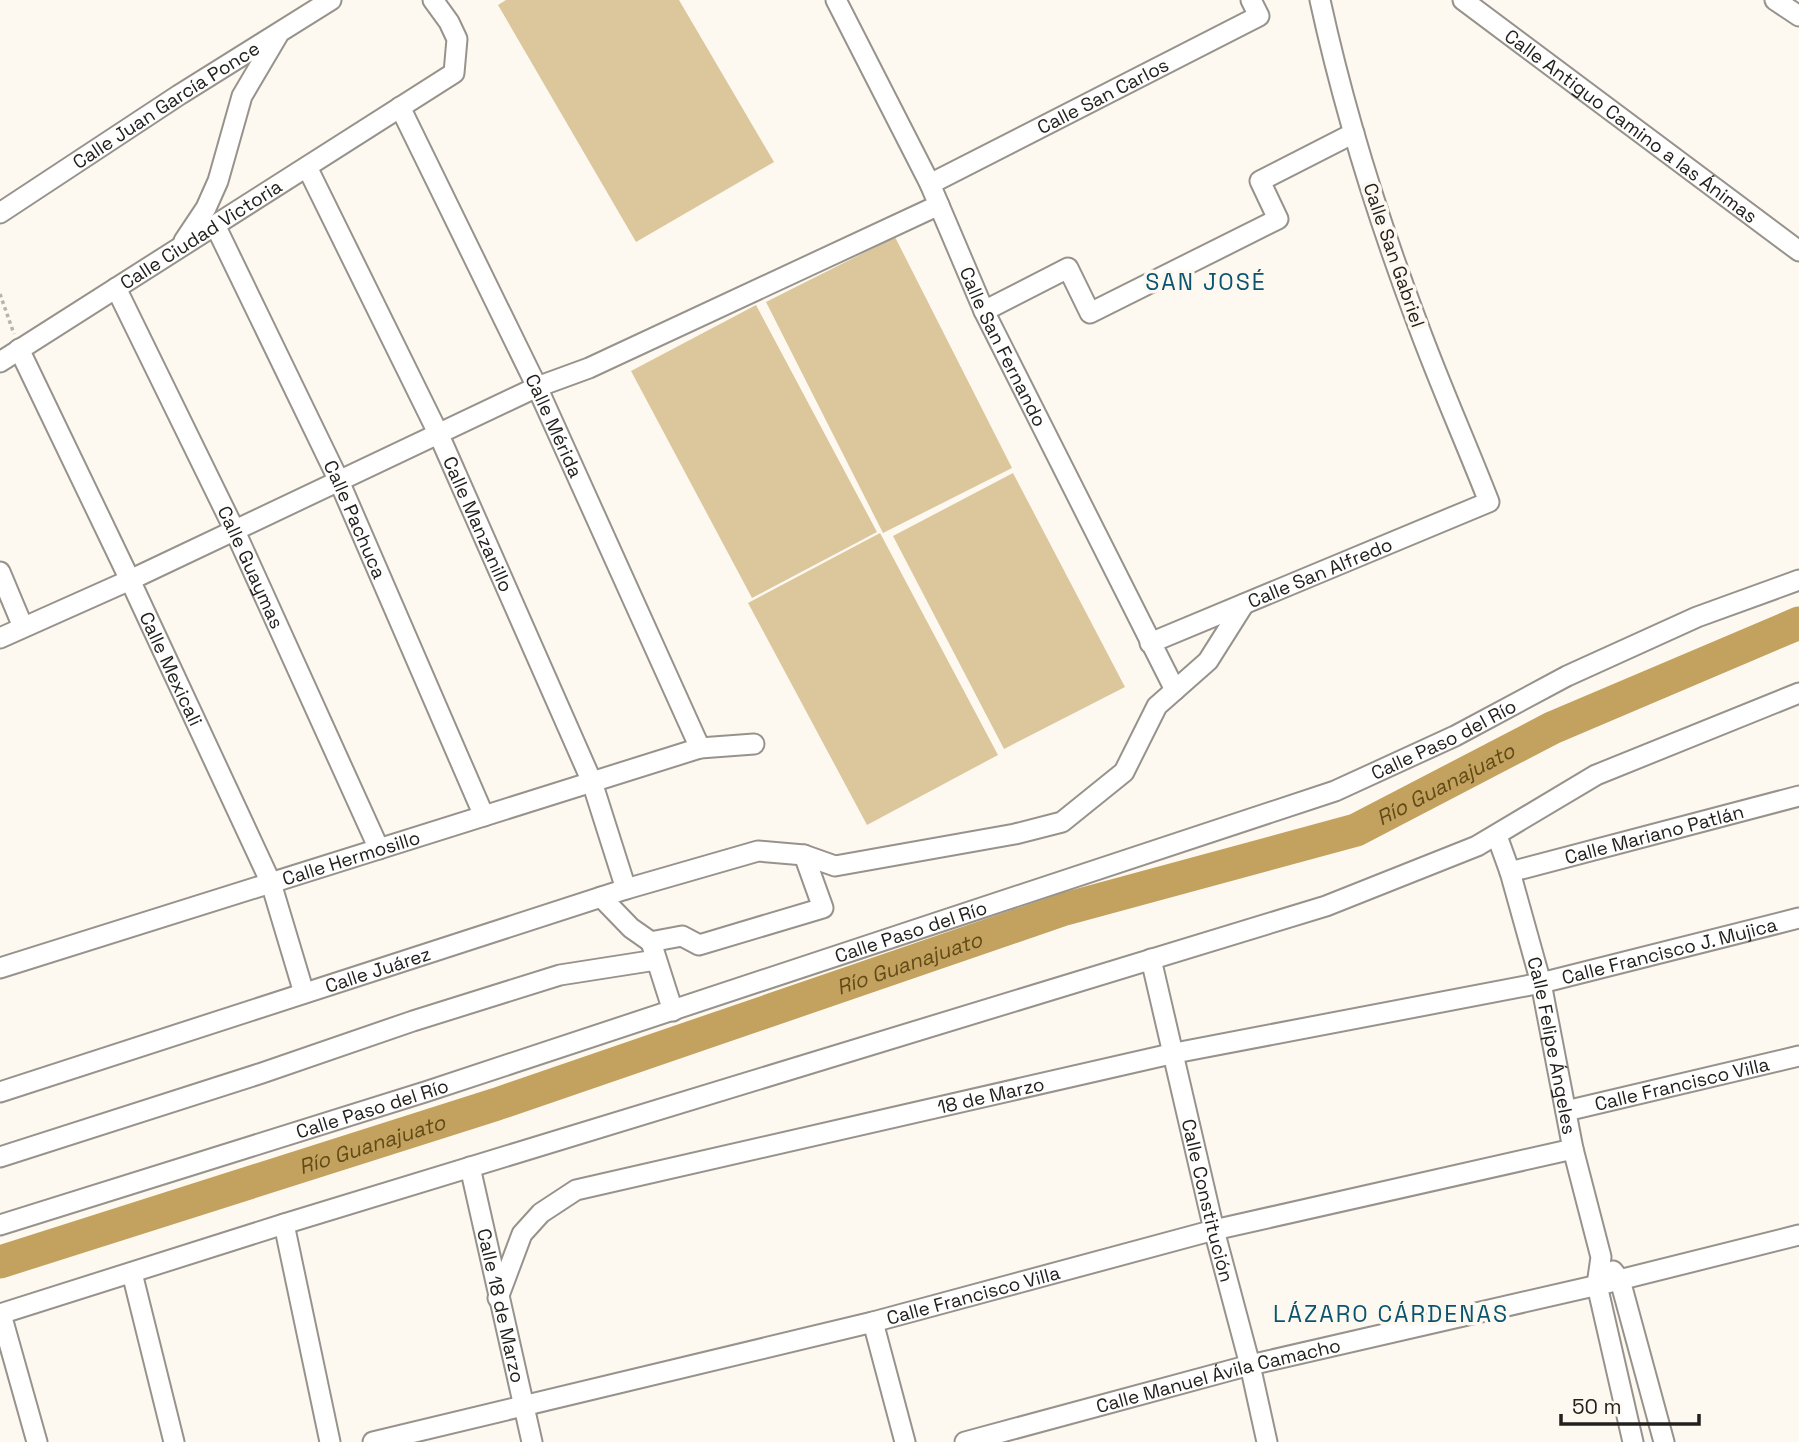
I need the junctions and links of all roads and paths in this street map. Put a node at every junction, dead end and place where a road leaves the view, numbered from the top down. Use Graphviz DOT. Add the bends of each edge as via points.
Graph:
graph roads {
  1 [pos="331,0"];
  2 [pos="433,0"];
  3 [pos="836,0"];
  4 [pos="1251,0"];
  5 [pos="1320,0"];
  6 [pos="1463,0"];
  7 [pos="1775,0"];
  8 [pos="1799,16"];
  9 [pos="280,32"];
  10 [pos="400,107"];
  11 [pos="1354,134"];
  12 [pos="307,167"];
  13 [pos="930,184"];
  14 [pos="939,205"];
  15 [pos="0,213"];
  16 [pos="215,225"];
  17 [pos="178,251"];
  18 [pos="1799,251"];
  19 [pos="116,288"];
  20 [pos="0,294"];
  21 [pos="984,311"];
  22 [pos="19,349"];
  23 [pos="0,362"];
  24 [pos="537,387"];
  25 [pos="439,435"];
  26 [pos="339,481"];
  27 [pos="1489,502"];
  28 [pos="234,529"];
  29 [pos="0,572"];
  30 [pos="130,579"];
  31 [pos="1799,580"];
  32 [pos="1244,604"];
  33 [pos="23,627"];
  34 [pos="0,638"];
  35 [pos="1150,643"];
  36 [pos="1175,690"];
  37 [pos="1799,692"];
  38 [pos="754,744"];
  39 [pos="700,748"];
  40 [pos="592,782"];
  41 [pos="1799,796"];
  42 [pos="484,816"];
  43 [pos="1497,836"];
  44 [pos="379,849"];
  45 [pos="804,855"];
  46 [pos="1510,872"];
  47 [pos="271,883"];
  48 [pos="626,889"];
  49 [pos="601,897"];
  50 [pos="1799,918"];
  51 [pos="653,951"];
  52 [pos="1151,960"];
  53 [pos="0,968"];
  54 [pos="1541,984"];
  55 [pos="304,993"];
  56 [pos="673,1011"];
  57 [pos="1175,1053"];
  58 [pos="1799,1056"];
  59 [pos="0,1092"];
  60 [pos="1566,1111"];
  61 [pos="1573,1149"];
  62 [pos="0,1157"];
  63 [pos="470,1167"];
  64 [pos="284,1224"];
  65 [pos="0,1225"];
  66 [pos="1214,1230"];
  67 [pos="1799,1235"];
  68 [pos="1601,1257"];
  69 [pos="132,1273"];
  70 [pos="1620,1280"];
  71 [pos="1597,1285"];
  72 [pos="498,1298"];
  73 [pos="1,1314"];
  74 [pos="873,1322"];
  75 [pos="1250,1365"];
  76 [pos="523,1406"];
  77 [pos="37,1442"];
  78 [pos="174,1442"];
  79 [pos="330,1442"];
  80 [pos="373,1442"];
  81 [pos="532,1442"];
  82 [pos="905,1442"];
  83 [pos="965,1442"];
  84 [pos="1267,1442"];
  85 [pos="1633,1442"];
  86 [pos="1664,1442"];
  1 -- 9 [label="street, Calle Juan García Ponce"];
  2 -- 10 [label="street, Calle Ciudad Victoria" via="457,39 454,73"];
  3 -- 13 [label="street, Calle San Fernando"];
  4 -- 13 [label="street, Calle San Carlos" via="1259,16"];
  5 -- 11 [label="street, Calle San Gabriel"];
  6 -- 18 [label="street, Calle Antiguo Camino a las Ánimas"];
  7 -- 8 [label="street"];
  9 -- 15 [label="street, Calle Juan García Ponce"];
  9 -- 17 [label="street" via="242,96 218,181"];
  10 -- 12 [label="street, Calle Ciudad Victoria"];
  10 -- 24 [label="street, Calle Mérida"];
  11 -- 21 [label="street" via="1260,181 1278,219 1090,313 1068,268"];
  11 -- 27 [label="street, Calle San Gabriel" via="1418,326"];
  12 -- 16 [label="street, Calle Ciudad Victoria"];
  12 -- 25 [label="street, Calle Manzanillo"];
  13 -- 14 [label="street, Calle San Fernando"];
  14 -- 21 [label="street, Calle San Fernando"];
  14 -- 24 [label="street" via="589,368"];
  16 -- 17 [label="street, Calle Ciudad Victoria"];
  16 -- 26 [label="street, Calle Pachuca"];
  17 -- 19 [label="street, Calle Ciudad Victoria"];
  19 -- 22 [label="street, Calle Ciudad Victoria"];
  19 -- 28 [label="street, Calle Guaymas"];
  20 -- 22 [label="path"];
  21 -- 35 [label="street, Calle San Fernando"];
  22 -- 23 [label="street, Calle Ciudad Victoria"];
  22 -- 30 [label="street, Calle Mexicali"];
  24 -- 25 [label="street"];
  24 -- 39 [label="street, Calle Mérida"];
  25 -- 26 [label="street"];
  25 -- 40 [label="street, Calle Manzanillo"];
  26 -- 28 [label="street"];
  26 -- 42 [label="street, Calle Pachuca"];
  27 -- 32 [label="street, Calle San Alfredo"];
  28 -- 30 [label="street"];
  28 -- 44 [label="street, Calle Guaymas"];
  29 -- 33 [label="street"];
  30 -- 33 [label="street"];
  30 -- 47 [label="street, Calle Mexicali"];
  31 -- 56 [label="street, Calle Paso del Río" via="1697,617 1579,670 1455,736 1335,791"];
  32 -- 35 [label="street, Calle San Alfredo"];
  32 -- 36 [label="street" via="1208,661"];
  33 -- 34 [label="street"];
  35 -- 36 [label="street, Calle San Fernando"];
  36 -- 45 [label="street" via="1157,706 1124,772 1062,822 835,866"];
  37 -- 43 [label="street" via="1596,775"];
  38 -- 39 [label="street, Calle Hermosillo"];
  39 -- 40 [label="street, Calle Hermosillo"];
  40 -- 42 [label="street, Calle Hermosillo"];
  40 -- 48 [label="street, Calle Manzanillo"];
  41 -- 46 [label="street, Calle Mariano Patlán"];
  42 -- 44 [label="street, Calle Hermosillo"];
  43 -- 46 [label="street, Calle Felipe Ángeles"];
  43 -- 52 [label="street" via="1326,906"];
  44 -- 47 [label="street, Calle Hermosillo"];
  45 -- 48 [label="street, Calle Juárez" via="758,851"];
  45 -- 51 [label="street" via="823,908 699,945 682,936"];
  46 -- 54 [label="street, Calle Felipe Ángeles"];
  47 -- 53 [label="street, Calle Hermosillo"];
  47 -- 55 [label="street, Calle Mexicali"];
  48 -- 49 [label="street, Calle Juárez"];
  49 -- 51 [label="street"];
  49 -- 55 [label="street, Calle Juárez"];
  50 -- 54 [label="street, Calle Francisco J. Mujica"];
  51 -- 56 [label="street"];
  51 -- 62 [label="street" via="413,1021"];
  52 -- 57 [label="street, Calle Constitución"];
  52 -- 63 [label="street"];
  54 -- 57 [label="street, 18 de Marzo"];
  54 -- 60 [label="street, Calle Felipe Ángeles"];
  55 -- 59 [label="street, Calle Juárez"];
  56 -- 65 [label="street, Calle Paso del Río"];
  57 -- 66 [label="street, Calle Constitución"];
  57 -- 72 [label="street, 18 de Marzo" via="576,1190 541,1213 522,1234"];
  58 -- 60 [label="street, Calle Francisco Villa"];
  60 -- 61 [label="street, Calle Felipe Ángeles"];
  61 -- 66 [label="street, Calle Francisco Villa"];
  61 -- 68 [label="street, Calle Felipe Ángeles"];
  63 -- 64 [label="street"];
  63 -- 72 [label="street, Calle 18 de Marzo"];
  64 -- 69 [label="street"];
  64 -- 79 [label="street"];
  66 -- 74 [label="street, Calle Francisco Villa"];
  66 -- 75 [label="street, Calle Constitución"];
  67 -- 70 [label="street, Calle Manuel Ávila Camacho"];
  68 -- 70 [label="street, Calle Felipe Ángeles"];
  68 -- 71 [label="street, Calle Felipe Ángeles"];
  69 -- 73 [label="street"];
  69 -- 78 [label="street"];
  70 -- 71 [label="street, Calle Manuel Ávila Camacho"];
  70 -- 86 [label="street, Calle Felipe Ángeles"];
  71 -- 75 [label="street, Calle Manuel Ávila Camacho"];
  71 -- 85 [label="street, Calle Felipe Ángeles"];
  72 -- 76 [label="street, Calle 18 de Marzo"];
  73 -- 77 [label="street"];
  74 -- 76 [label="street, Calle Francisco Villa"];
  74 -- 82 [label="street"];
  75 -- 83 [label="street, Calle Manuel Ávila Camacho"];
  75 -- 84 [label="street, Calle Constitución"];
  76 -- 80 [label="street, Calle Francisco Villa"];
  76 -- 81 [label="street, Calle 18 de Marzo"];
}
